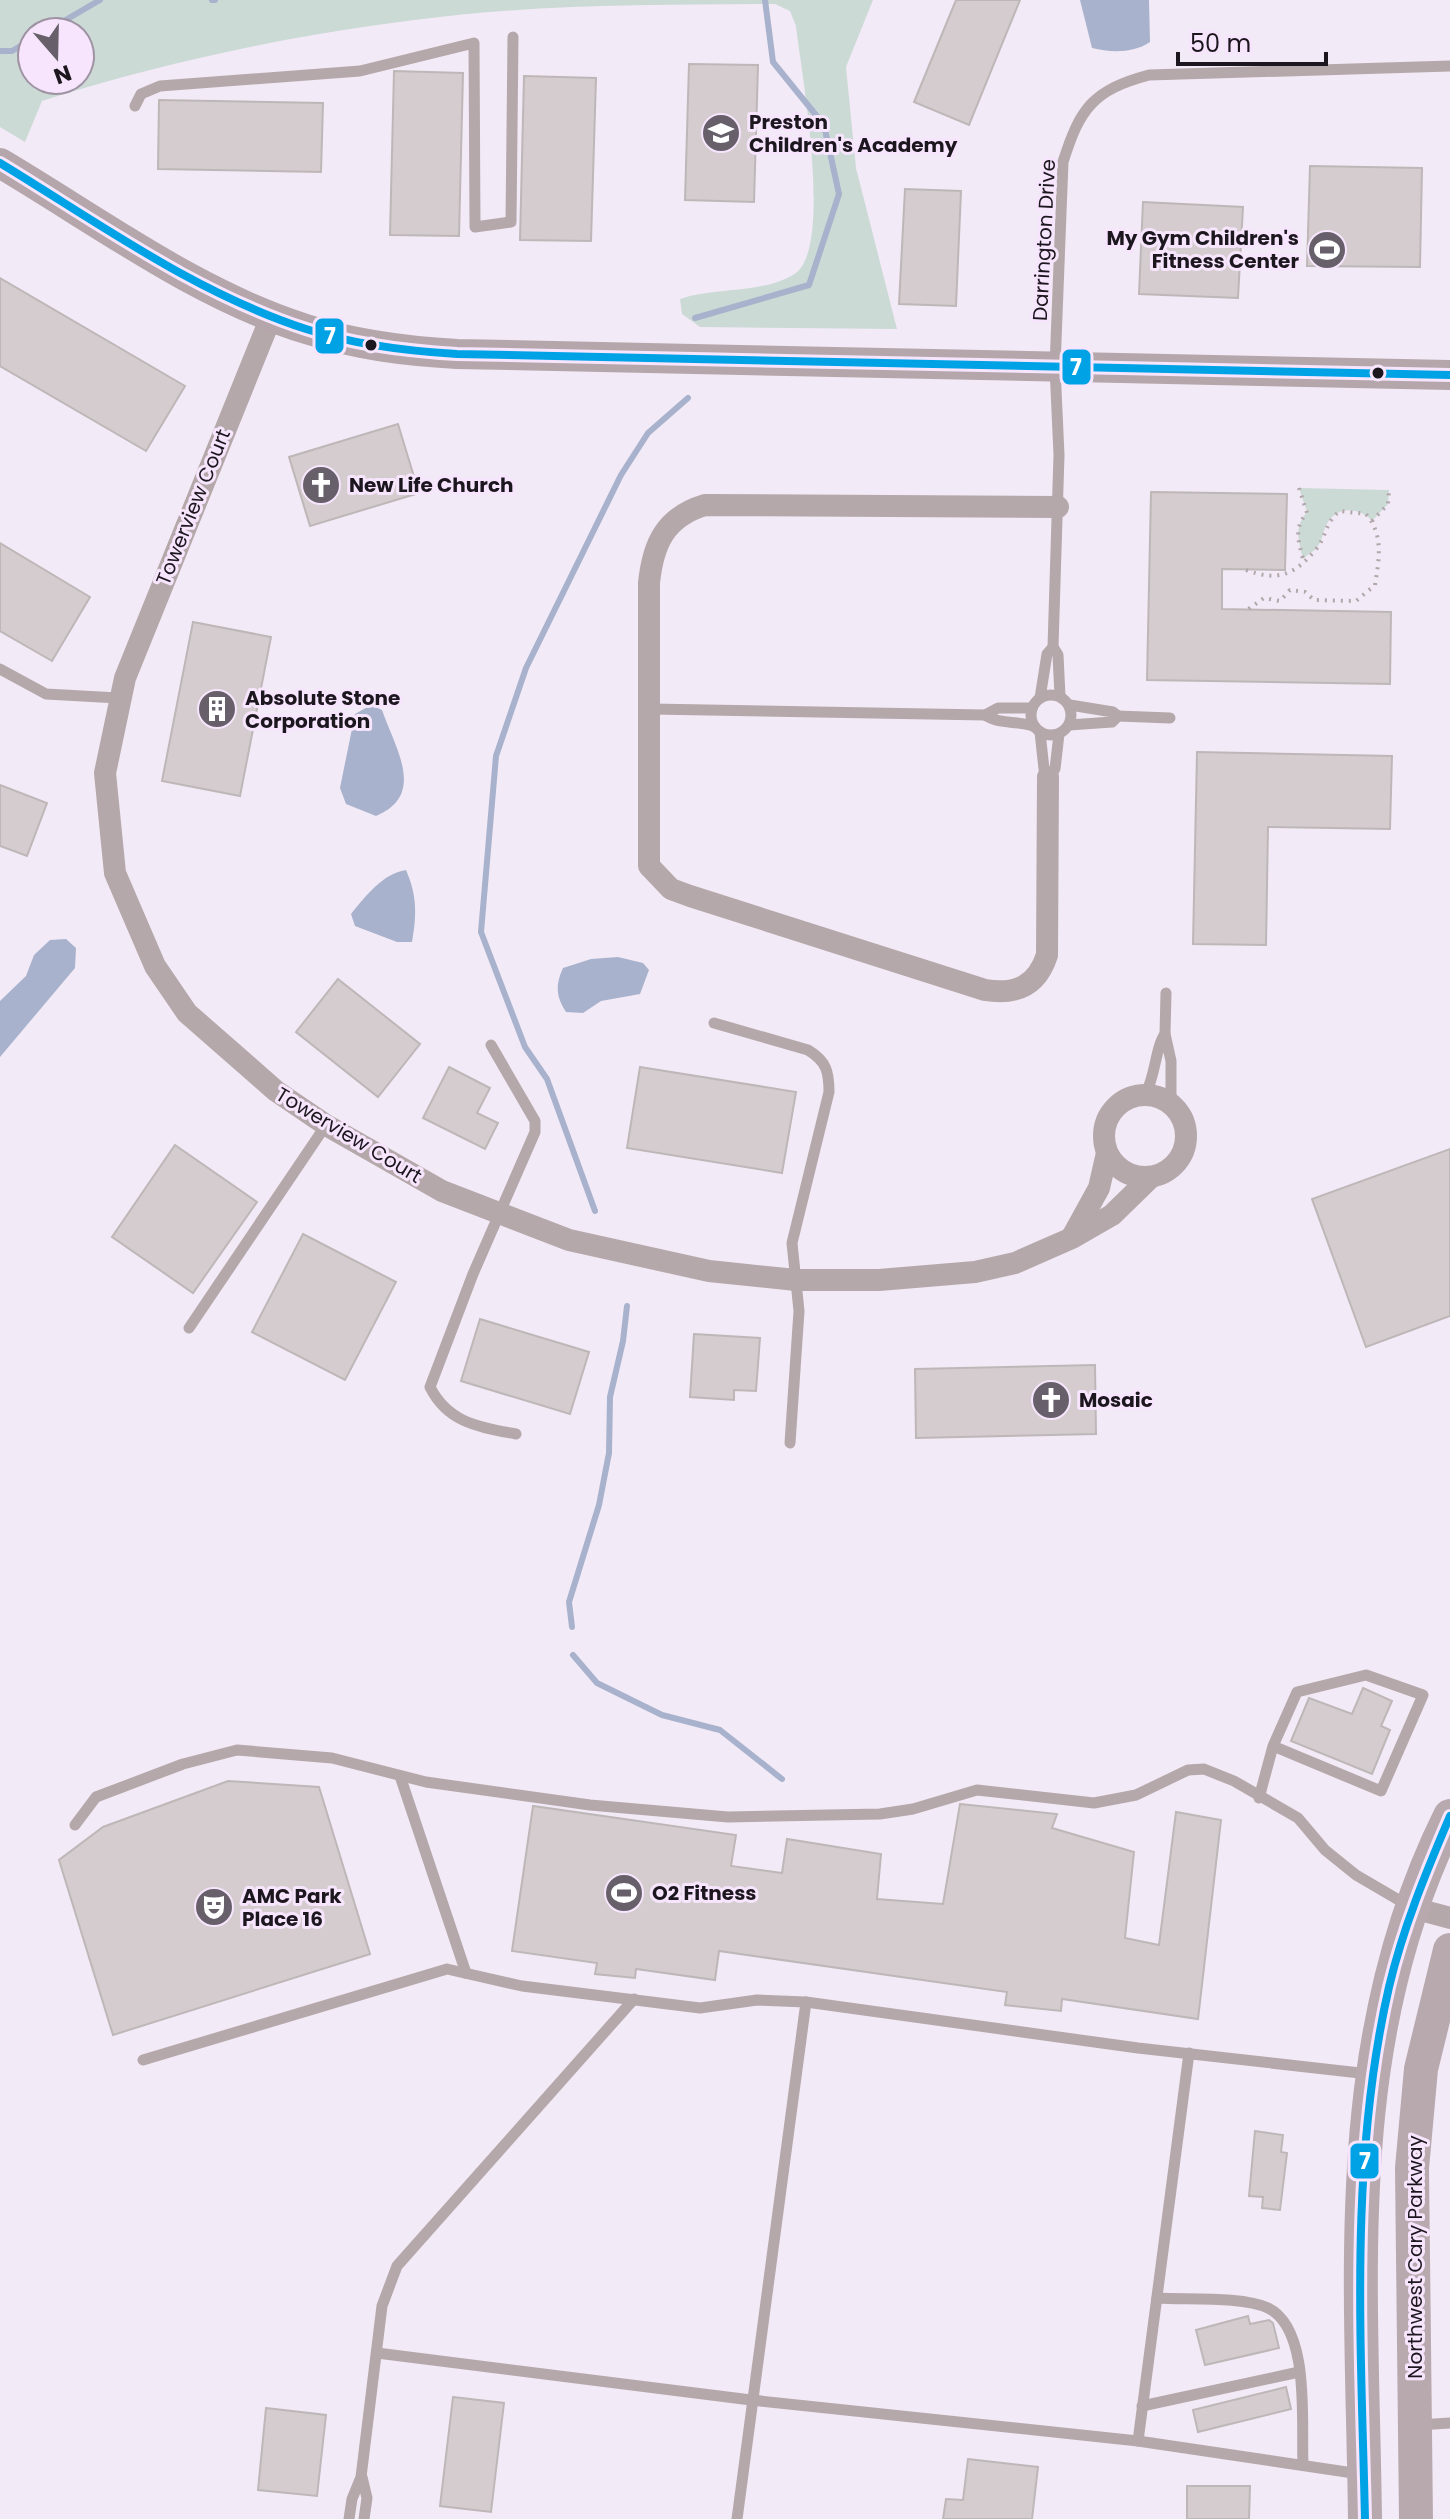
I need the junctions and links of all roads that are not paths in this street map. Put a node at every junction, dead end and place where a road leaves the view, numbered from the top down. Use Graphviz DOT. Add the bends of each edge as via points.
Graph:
graph roads {
  1 [pos="513,37"];
  2 [pos="1450,66"];
  3 [pos="135,106"];
  4 [pos="0,163"];
  5 [pos="271,317"];
  6 [pos="1055,367"];
  7 [pos="1450,375"];
  8 [pos="1058,507"];
  9 [pos="1053,647"];
  10 [pos="0,669"];
  11 [pos="1060,696"];
  12 [pos="118,698"];
  13 [pos="1040,698"];
  14 [pos="1070,705"];
  15 [pos="1032,708"];
  16 [pos="651,709"];
  17 [pos="985,715"];
  18 [pos="1118,716"];
  19 [pos="1170,718"];
  20 [pos="1069,725"];
  21 [pos="1037,730"];
  22 [pos="1059,734"];
  23 [pos="1048,777"];
  24 [pos="1166,993"];
  25 [pos="714,1023"];
  26 [pos="1165,1034"];
  27 [pos="491,1045"];
  28 [pos="1145,1095"];
  29 [pos="1171,1104"];
  30 [pos="326,1125"];
  31 [pos="1107,1153"];
  32 [pos="1151,1177"];
  33 [pos="499,1215"];
  34 [pos="1072,1238"];
  35 [pos="796,1280"];
  36 [pos="189,1328"];
  37 [pos="516,1434"];
  38 [pos="790,1443"];
  39 [pos="1273,1746"];
  40 [pos="400,1776"];
  41 [pos="1259,1798"];
  42 [pos="1450,1816"];
  43 [pos="75,1825"];
  44 [pos="1413,1908"];
  45 [pos="1450,1918"];
  46 [pos="1450,1950"];
  47 [pos="466,1973"];
  48 [pos="634,1999"];
  49 [pos="806,2002"];
  50 [pos="1189,2053"];
  51 [pos="143,2060"];
  52 [pos="1370,2074"];
  53 [pos="1157,2298"];
  54 [pos="377,2353"];
  55 [pos="1299,2372"];
  56 [pos="751,2400"];
  57 [pos="1142,2406"];
  58 [pos="1450,2423"];
  59 [pos="1415,2425"];
  60 [pos="1138,2441"];
  61 [pos="1303,2464"];
  62 [pos="1364,2474"];
  63 [pos="361,2477"];
  64 [pos="349,2519"];
  65 [pos="364,2519"];
  66 [pos="737,2519"];
  67 [pos="1365,2519"];
  68 [pos="1416,2519"];
  1 -- 3 [label="lane" via="511,222 475,227 474,43 360,71 160,86 141,94"];
  2 -- 6 [label="lane, Darrington Drive" via="1149,75 1099,94 1073,130 1063,162"];
  4 -- 5 [label="street" via="173,266"];
  5 -- 6 [label="street" via="340,338 415,351"];
  5 -- 12 [label="street, Towerview Court"];
  6 -- 7 [label="street"];
  6 -- 8 [label="lane, Darrington Drive"];
  8 -- 9 [label="lane, Darrington Drive"];
  8 -- 16 [label="street" via="705,505 683,511 663,531 653,552"];
  9 -- 11 [label="lane"];
  9 -- 13 [label="lane" via="1047,654"];
  10 -- 12 [label="lane" via="46,694"];
  11 -- 13 [label="lane"];
  11 -- 14 [label="lane"];
  12 -- 30 [label="street, Towerview Court" via="105,773 115,873 155,966 187,1013 226,1050"];
  13 -- 15 [label="lane"];
  14 -- 18 [label="lane"];
  14 -- 20 [label="lane"];
  15 -- 17 [label="lane" via="989,710"];
  15 -- 21 [label="lane"];
  16 -- 17 [label="lane"];
  16 -- 23 [label="street" via="647,851 657,878 690,896 994,992 1020,990 1034,981 1047,955"];
  17 -- 21 [label="lane" via="1024,722"];
  18 -- 19 [label="lane"];
  18 -- 20 [label="lane" via="1112,722"];
  20 -- 22 [label="lane"];
  21 -- 22 [label="lane"];
  21 -- 23 [label="lane"];
  22 -- 23 [label="lane" via="1055,769"];
  24 -- 26 [label="lane"];
  25 -- 35 [label="lane" via="808,1050 822,1059 829,1073 829,1092 792,1243"];
  26 -- 28 [label="lane"];
  26 -- 29 [label="lane"];
  27 -- 33 [label="lane" via="535,1121"];
  28 -- 29 [label="street"];
  28 -- 31 [label="street" via="1132,1097 1111,1114 1104,1139"];
  29 -- 32 [label="street" via="1186,1127 1183,1153 1164,1173"];
  30 -- 33 [label="street, Towerview Court" via="430,1184"];
  30 -- 36 [label="lane"];
  31 -- 32 [label="street" via="1125,1172"];
  31 -- 34 [label="street" via="1099,1188"];
  32 -- 34 [label="street, Towerview Court" via="1112,1215"];
  33 -- 35 [label="street, Towerview Court" via="634,1256"];
  33 -- 37 [label="lane" via="430,1387 447,1412 471,1426"];
  34 -- 35 [label="street, Towerview Court" via="1015,1263 975,1272"];
  35 -- 38 [label="lane" via="799,1311"];
  39 -- 39 [label="lane" via="1381,1791 1423,1695 1366,1675 1297,1692"];
  39 -- 41 [label="lane"];
  40 -- 41 [label="lane" via="590,1805 728,1817 880,1814 977,1790 1094,1803 1136,1795 1188,1770 1204,1769"];
  40 -- 43 [label="lane" via="332,1758 224,1752 96,1797"];
  40 -- 47 [label="lane"];
  41 -- 44 [label="lane" via="1298,1818 1356,1875"];
  42 -- 44 [label="main road"];
  44 -- 45 [label="street"];
  44 -- 52 [label="main road"];
  46 -- 59 [label="main road, Northwest Cary Parkway" via="1427,2042 1415,2125"];
  47 -- 48 [label="lane" via="522,1986"];
  47 -- 51 [label="lane" via="447,1969"];
  48 -- 49 [label="lane" via="700,2008 757,2000"];
  48 -- 54 [label="lane" via="397,2266 382,2306"];
  49 -- 50 [label="lane"];
  49 -- 56 [label="lane"];
  50 -- 52 [label="lane"];
  50 -- 53 [label="lane"];
  52 -- 62 [label="main road" via="1361,2222"];
  53 -- 55 [label="lane" via="1266,2307 1290,2329"];
  53 -- 57 [label="lane"];
  54 -- 56 [label="lane"];
  54 -- 63 [label="lane"];
  55 -- 57 [label="lane"];
  55 -- 61 [label="lane"];
  56 -- 60 [label="lane"];
  56 -- 66 [label="lane"];
  57 -- 60 [label="lane"];
  58 -- 59 [label="lane"];
  59 -- 68 [label="main road, Northwest Cary Parkway"];
  60 -- 61 [label="lane"];
  61 -- 62 [label="lane"];
  62 -- 67 [label="main road"];
  63 -- 64 [label="lane"];
  63 -- 65 [label="lane" via="367,2498"];
}
